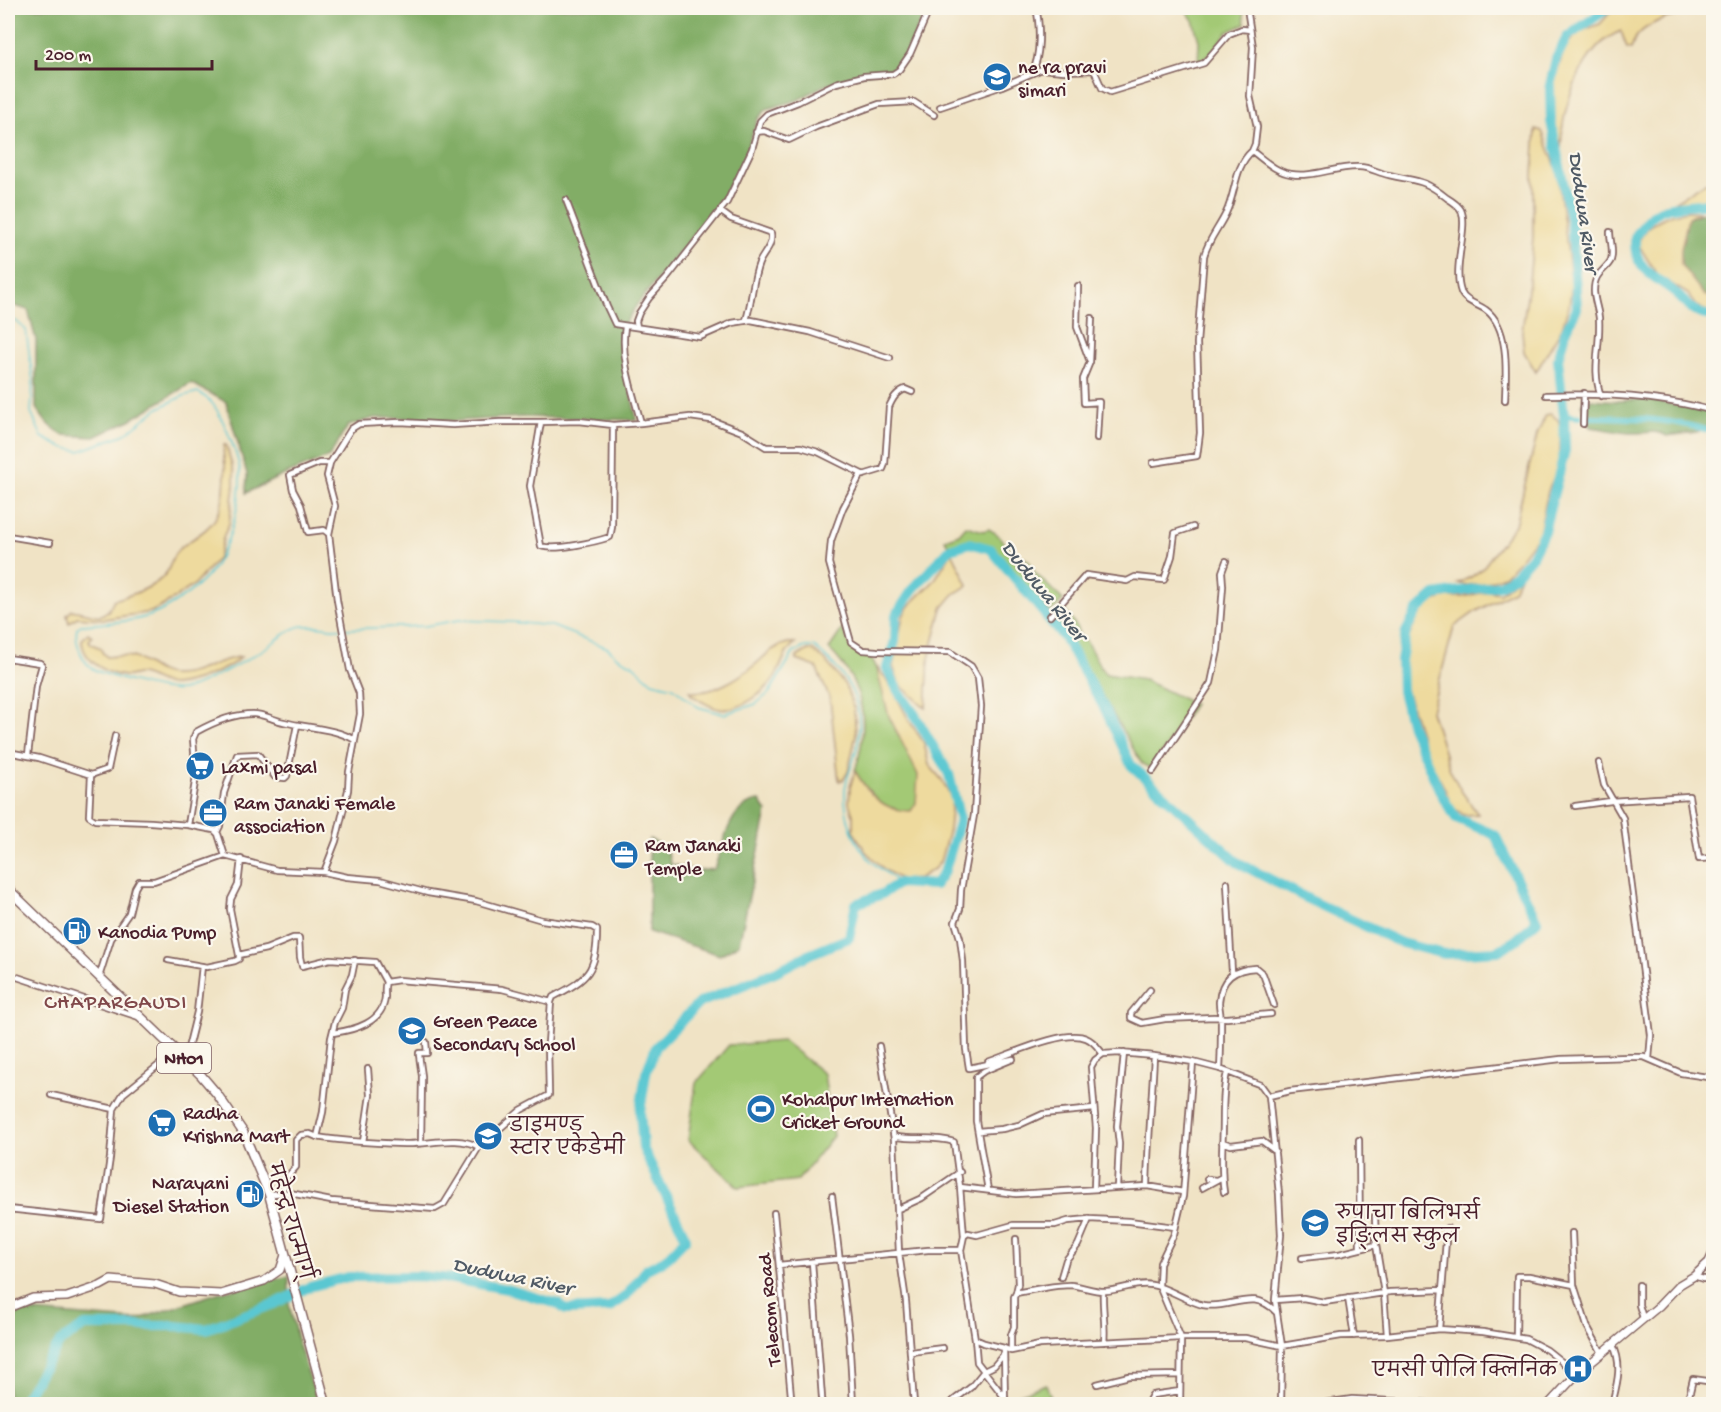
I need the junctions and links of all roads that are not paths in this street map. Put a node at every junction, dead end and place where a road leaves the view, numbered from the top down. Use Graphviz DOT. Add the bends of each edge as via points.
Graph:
graph roads {
  1 [pos="930,8"];
  2 [pos="1036,8"];
  3 [pos="1247,8"];
  4 [pos="1250,30"];
  5 [pos="1032,72"];
  6 [pos="940,107"];
  7 [pos="934,115"];
  8 [pos="756,132"];
  9 [pos="1252,151"];
  10 [pos="566,200"];
  11 [pos="720,211"];
  12 [pos="1610,232"];
  13 [pos="1077,286"];
  14 [pos="1092,318"];
  15 [pos="746,320"];
  16 [pos="625,327"];
  17 [pos="637,327"];
  18 [pos="890,358"];
  19 [pos="1090,362"];
  20 [pos="912,392"];
  21 [pos="1584,393"];
  22 [pos="1546,395"];
  23 [pos="1601,396"];
  24 [pos="1505,400"];
  25 [pos="1713,411"];
  26 [pos="542,423"];
  27 [pos="641,423"];
  28 [pos="1583,424"];
  29 [pos="613,425"];
  30 [pos="1097,438"];
  31 [pos="330,463"];
  32 [pos="1153,463"];
  33 [pos="864,475"];
  34 [pos="1192,527"];
  35 [pos="329,534"];
  36 [pos="8,536"];
  37 [pos="50,543"];
  38 [pos="1226,561"];
  39 [pos="1050,616"];
  40 [pos="8,658"];
  41 [pos="297,725"];
  42 [pos="115,736"];
  43 [pos="355,740"];
  44 [pos="8,752"];
  45 [pos="28,755"];
  46 [pos="1599,763"];
  47 [pos="1153,771"];
  48 [pos="91,775"];
  49 [pos="1613,801"];
  50 [pos="1575,806"];
  51 [pos="188,825"];
  52 [pos="217,832"];
  53 [pos="225,856"];
  54 [pos="1713,858"];
  55 [pos="241,859"];
  56 [pos="324,872"];
  57 [pos="1227,883"];
  58 [pos="8,889"];
  59 [pos="239,955"];
  60 [pos="168,960"];
  61 [pos="355,960"];
  62 [pos="202,966"];
  63 [pos="1232,973"];
  64 [pos="8,974"];
  65 [pos="98,978"];
  66 [pos="386,982"];
  67 [pos="1150,990"];
  68 [pos="551,1002"];
  69 [pos="1274,1005"];
  70 [pos="1271,1014"];
  71 [pos="1221,1017"];
  72 [pos="140,1018"];
  73 [pos="333,1033"];
  74 [pos="426,1042"];
  75 [pos="879,1046"];
  76 [pos="176,1051"];
  77 [pos="1124,1053"];
  78 [pos="1103,1054"];
  79 [pos="1154,1056"];
  80 [pos="1649,1059"];
  81 [pos="185,1060"];
  82 [pos="1193,1062"];
  83 [pos="969,1068"];
  84 [pos="1220,1069"];
  85 [pos="368,1070"];
  86 [pos="1227,1073"];
  87 [pos="1713,1078"];
  88 [pos="51,1095"];
  89 [pos="1269,1096"];
  90 [pos="114,1109"];
  91 [pos="1094,1109"];
  92 [pos="978,1131"];
  93 [pos="317,1137"];
  94 [pos="894,1139"];
  95 [pos="1359,1140"];
  96 [pos="363,1142"];
  97 [pos="1222,1142"];
  98 [pos="421,1143"];
  99 [pos="479,1148"];
  100 [pos="1275,1151"];
  101 [pos="960,1172"];
  102 [pos="1222,1178"];
  103 [pos="1207,1179"];
  104 [pos="1216,1180"];
  105 [pos="1147,1186"];
  106 [pos="960,1187"];
  107 [pos="1117,1187"];
  108 [pos="1202,1188"];
  109 [pos="1094,1189"];
  110 [pos="988,1190"];
  111 [pos="1183,1192"];
  112 [pos="1224,1192"];
  113 [pos="282,1193"];
  114 [pos="269,1194"];
  115 [pos="832,1196"];
  116 [pos="8,1209"];
  117 [pos="898,1209"];
  118 [pos="774,1213"];
  119 [pos="1375,1215"];
  120 [pos="1089,1220"];
  121 [pos="1175,1227"];
  122 [pos="1447,1228"];
  123 [pos="1572,1233"];
  124 [pos="964,1236"];
  125 [pos="1016,1239"];
  126 [pos="1376,1245"];
  127 [pos="1360,1249"];
  128 [pos="960,1250"];
  129 [pos="1713,1251"];
  130 [pos="899,1253"];
  131 [pos="285,1255"];
  132 [pos="1302,1258"];
  133 [pos="841,1260"];
  134 [pos="812,1262"];
  135 [pos="779,1265"];
  136 [pos="1694,1276"];
  137 [pos="1061,1277"];
  138 [pos="1713,1279"];
  139 [pos="1574,1285"];
  140 [pos="1639,1285"];
  141 [pos="1159,1286"];
  142 [pos="1442,1290"];
  143 [pos="1103,1291"];
  144 [pos="1016,1293"];
  145 [pos="1384,1293"];
  146 [pos="1348,1298"];
  147 [pos="1275,1300"];
  148 [pos="8,1305"];
  149 [pos="1276,1312"];
  150 [pos="1643,1318"];
  151 [pos="1439,1329"];
  152 [pos="1387,1335"];
  153 [pos="1354,1336"];
  154 [pos="1516,1336"];
  155 [pos="1181,1338"];
  156 [pos="975,1339"];
  157 [pos="1104,1342"];
  158 [pos="1613,1345"];
  159 [pos="1282,1346"];
  160 [pos="943,1348"];
  161 [pos="1004,1351"];
  162 [pos="1011,1351"];
  163 [pos="911,1352"];
  164 [pos="1602,1353"];
  165 [pos="984,1371"];
  166 [pos="1180,1375"];
  167 [pos="1576,1376"];
  168 [pos="1713,1382"];
  169 [pos="1097,1384"];
  170 [pos="1180,1391"];
  171 [pos="822,1398"];
  172 [pos="1005,1398"];
  173 [pos="1391,1402"];
  174 [pos="326,1404"];
  175 [pos="632,1404"];
  176 [pos="666,1404"];
  177 [pos="790,1404"];
  178 [pos="853,1404"];
  179 [pos="914,1404"];
  180 [pos="949,1404"];
  181 [pos="1005,1404"];
  182 [pos="1148,1404"];
  183 [pos="1180,1404"];
  184 [pos="1281,1404"];
  185 [pos="1320,1404"];
  186 [pos="1448,1404"];
  187 [pos="1549,1404"];
  188 [pos="1612,1404"];
  189 [pos="1687,1404"];
  1 -- 8 [label="street" via="899,70 836,83 767,114"];
  2 -- 5 [label="street" via="1038,54"];
  3 -- 4 [label="street"];
  4 -- 5 [label="street" via="1229,34 1204,63 1110,92 1102,88 1094,70"];
  4 -- 9 [label="street" via="1250,96 1257,127"];
  5 -- 6 [label="street"];
  7 -- 8 [label="street" via="914,102 879,104 789,140"];
  8 -- 11 [label="street" via="740,176"];
  9 -- 24 [label="street" via="1278,171 1291,174 1358,167 1418,180 1458,207 1463,220 1460,285 1466,298 1489,312 1498,324 1505,350"];
  9 -- 32 [label="street" via="1242,164 1228,210 1204,256 1197,343 1197,456"];
  10 -- 16 [label="street" via="607,307 615,324"];
  11 -- 15 [label="street" via="771,233 769,248 756,270"];
  11 -- 17 [label="street" via="649,298 639,313"];
  12 -- 23 [label="street" via="1610,263 1599,271 1594,291 1600,337 1595,380"];
  13 -- 19 [label="street" via="1077,327"];
  14 -- 19 [label="street"];
  15 -- 17 [label="street" via="700,337"];
  15 -- 18 [label="street" via="810,332"];
  16 -- 17 [label="street"];
  16 -- 27 [label="street" via="622,341"];
  19 -- 30 [label="street" via="1083,379 1084,403 1099,402"];
  20 -- 33 [label="street" via="905,389 892,399 885,464"];
  21 -- 22 [label="street"];
  21 -- 23 [label="street"];
  21 -- 28 [label="street"];
  23 -- 25 [label="street" via="1660,398"];
  26 -- 29 [label="street" via="579,421"];
  26 -- 29 [label="street" via="531,474 531,497 541,546 552,548 610,537"];
  26 -- 31 [label="street" via="359,424 351,429"];
  27 -- 29 [label="street"];
  27 -- 33 [label="street" via="690,417 711,420 766,447 801,447"];
  31 -- 35 [label="street" via="327,476 335,506"];
  31 -- 35 [label="street" via="290,475 308,532 324,530"];
  33 -- 83 [label="street" via="843,508 831,542 829,563 851,642 863,650 950,652 971,666 978,678 981,706 974,815 955,922 963,961"];
  34 -- 39 [label="street" via="1175,533 1164,580 1086,576"];
  35 -- 43 [label="street" via="340,619 359,693"];
  36 -- 37 [label="street"];
  38 -- 47 [label="street" via="1211,683"];
  40 -- 45 [label="street" via="42,665"];
  41 -- 43 [label="street" via="345,734"];
  41 -- 51 [label="street" via="250,714 218,721 196,732"];
  41 -- 52 [label="street" via="285,778 275,777 258,754 237,755 224,793"];
  42 -- 48 [label="street" via="108,770"];
  43 -- 56 [label="street" via="344,809"];
  44 -- 45 [label="street"];
  45 -- 48 [label="street"];
  46 -- 49 [label="street"];
  48 -- 51 [label="street" via="92,819"];
  49 -- 50 [label="street"];
  49 -- 54 [label="street" via="1689,796 1699,859"];
  49 -- 80 [label="street" via="1623,818 1650,1035"];
  51 -- 52 [label="street"];
  52 -- 53 [label="street"];
  53 -- 55 [label="street"];
  53 -- 65 [label="street" via="154,881 139,881 129,913 111,939"];
  55 -- 56 [label="street" via="277,870"];
  55 -- 59 [label="street" via="230,909"];
  56 -- 68 [label="street" via="380,880 542,920 592,927 597,930 597,940 590,971"];
  57 -- 63 [label="street"];
  58 -- 65 [label="highway, महेन्द्र राज्मार्ग् / NH01"];
  59 -- 61 [label="street" via="293,938 299,939 302,966 330,959"];
  59 -- 62 [label="street" via="235,961"];
  60 -- 62 [label="street"];
  61 -- 66 [label="street" via="375,962"];
  61 -- 73 [label="street"];
  62 -- 81 [label="street" via="197,1012"];
  63 -- 69 [label="street" via="1257,968"];
  63 -- 71 [label="street" via="1221,992"];
  64 -- 72 [label="street"];
  65 -- 72 [label="highway, महेन्द्र राज्मार्ग् / NH01"];
  66 -- 68 [label="street" via="502,989"];
  66 -- 73 [label="street" via="385,998 373,1020"];
  67 -- 71 [label="street" via="1131,1013 1136,1021"];
  68 -- 99 [label="street" via="549,1095 521,1110"];
  70 -- 71 [label="street"];
  71 -- 84 [label="street"];
  72 -- 76 [label="highway, महेन्द्र राज्मार्ग् / NH01"];
  73 -- 93 [label="street"];
  74 -- 98 [label="street" via="427,1053 419,1053"];
  75 -- 94 [label="street"];
  76 -- 81 [label="highway, महेन्द्र राज्मार्ग् / NH01"];
  76 -- 90 [label="street" via="123,1094"];
  77 -- 78 [label="street"];
  77 -- 79 [label="street"];
  77 -- 107 [label="street" via="1117,1126"];
  78 -- 83 [label="street" via="1086,1038 1065,1035"];
  78 -- 91 [label="street" via="1091,1066"];
  79 -- 82 [label="street"];
  79 -- 105 [label="street"];
  80 -- 87 [label="street" via="1681,1073"];
  80 -- 89 [label="street" via="1561,1059"];
  81 -- 114 [label="highway, महेन्द्र राज्मार्ग् / NH01" via="217,1094 243,1132"];
  82 -- 84 [label="street"];
  82 -- 111 [label="street"];
  83 -- 92 [label="street" via="1012,1059 976,1077"];
  84 -- 86 [label="street"];
  85 -- 96 [label="street" via="370,1095"];
  86 -- 89 [label="street" via="1261,1085"];
  86 -- 97 [label="street"];
  88 -- 90 [label="street"];
  89 -- 100 [label="street"];
  90 -- 116 [label="street" via="101,1219"];
  91 -- 92 [label="street" via="1044,1114 1019,1125"];
  91 -- 109 [label="street"];
  92 -- 110 [label="street"];
  93 -- 96 [label="street"];
  93 -- 113 [label="street" via="301,1135 296,1140 296,1167 286,1178"];
  94 -- 101 [label="street" via="954,1142"];
  94 -- 117 [label="street"];
  95 -- 127 [label="street"];
  96 -- 98 [label="street"];
  97 -- 100 [label="street" via="1262,1142"];
  97 -- 102 [label="street"];
  98 -- 99 [label="street" via="469,1143"];
  99 -- 113 [label="street" via="444,1204 435,1209"];
  100 -- 147 [label="street" via="1281,1235"];
  101 -- 106 [label="street"];
  101 -- 117 [label="street"];
  102 -- 104 [label="street"];
  102 -- 112 [label="street"];
  103 -- 104 [label="street"];
  104 -- 108 [label="street"];
  105 -- 107 [label="street"];
  105 -- 111 [label="street"];
  106 -- 110 [label="street"];
  106 -- 124 [label="street"];
  107 -- 109 [label="street"];
  109 -- 110 [label="street" via="1016,1194"];
  111 -- 121 [label="street"];
  113 -- 114 [label="street"];
  114 -- 131 [label="highway, महेन्द्र राज्मार्ग् / NH01"];
  115 -- 133 [label="street"];
  117 -- 130 [label="street"];
  118 -- 135 [label="street, Telecom Road"];
  119 -- 126 [label="street"];
  120 -- 121 [label="street"];
  120 -- 124 [label="street" via="1013,1225"];
  120 -- 137 [label="street" via="1066,1260"];
  121 -- 141 [label="street" via="1160,1263"];
  122 -- 142 [label="street"];
  123 -- 139 [label="street"];
  124 -- 128 [label="street"];
  125 -- 144 [label="street"];
  126 -- 127 [label="street"];
  126 -- 145 [label="street"];
  127 -- 132 [label="street"];
  128 -- 130 [label="street"];
  128 -- 156 [label="street"];
  129 -- 136 [label="street" via="1709,1262"];
  130 -- 133 [label="street"];
  130 -- 163 [label="street"];
  131 -- 148 [label="street" via="280,1270 264,1281 221,1294 179,1292 155,1284 111,1280 67,1296 33,1298"];
  131 -- 174 [label="highway, महेन्द्र राज्मार्ग् / NH01"];
  133 -- 134 [label="street"];
  133 -- 178 [label="street"];
  134 -- 135 [label="street"];
  134 -- 171 [label="street"];
  135 -- 177 [label="street, Telecom Road"];
  136 -- 138 [label="street"];
  136 -- 150 [label="street"];
  139 -- 154 [label="street" via="1517,1276"];
  139 -- 164 [label="street" via="1587,1326"];
  140 -- 150 [label="street"];
  141 -- 143 [label="street"];
  141 -- 149 [label="street" via="1203,1305 1250,1299 1268,1303"];
  141 -- 155 [label="street"];
  142 -- 145 [label="street"];
  142 -- 151 [label="street"];
  143 -- 144 [label="street" via="1070,1285"];
  143 -- 157 [label="street"];
  144 -- 162 [label="street" via="1012,1303"];
  145 -- 146 [label="street"];
  145 -- 152 [label="street"];
  146 -- 147 [label="street" via="1324,1302 1303,1298"];
  146 -- 153 [label="street"];
  147 -- 149 [label="street"];
  149 -- 159 [label="street"];
  150 -- 158 [label="street"];
  151 -- 152 [label="street"];
  151 -- 154 [label="street"];
  152 -- 153 [label="street"];
  153 -- 159 [label="street"];
  154 -- 167 [label="street" via="1547,1350"];
  155 -- 157 [label="street"];
  155 -- 159 [label="street" via="1245,1338"];
  155 -- 166 [label="street"];
  156 -- 161 [label="street"];
  156 -- 165 [label="street" via="977,1362"];
  157 -- 162 [label="street"];
  158 -- 164 [label="street"];
  158 -- 188 [label="street" via="1619,1365"];
  159 -- 184 [label="street"];
  160 -- 163 [label="street"];
  161 -- 162 [label="street"];
  161 -- 165 [label="street" via="994,1366"];
  161 -- 172 [label="street"];
  163 -- 179 [label="street"];
  164 -- 167 [label="street"];
  165 -- 172 [label="street"];
  165 -- 180 [label="street"];
  166 -- 169 [label="street" via="1129,1376"];
  166 -- 170 [label="street"];
  167 -- 187 [label="street"];
  168 -- 189 [label="street" via="1693,1380"];
  170 -- 182 [label="street" via="1152,1395"];
  170 -- 183 [label="street"];
  172 -- 181 [label="street"];
  173 -- 185 [label="street" via="1352,1399"];
  173 -- 186 [label="street"];
  175 -- 176 [label="street"];
}
